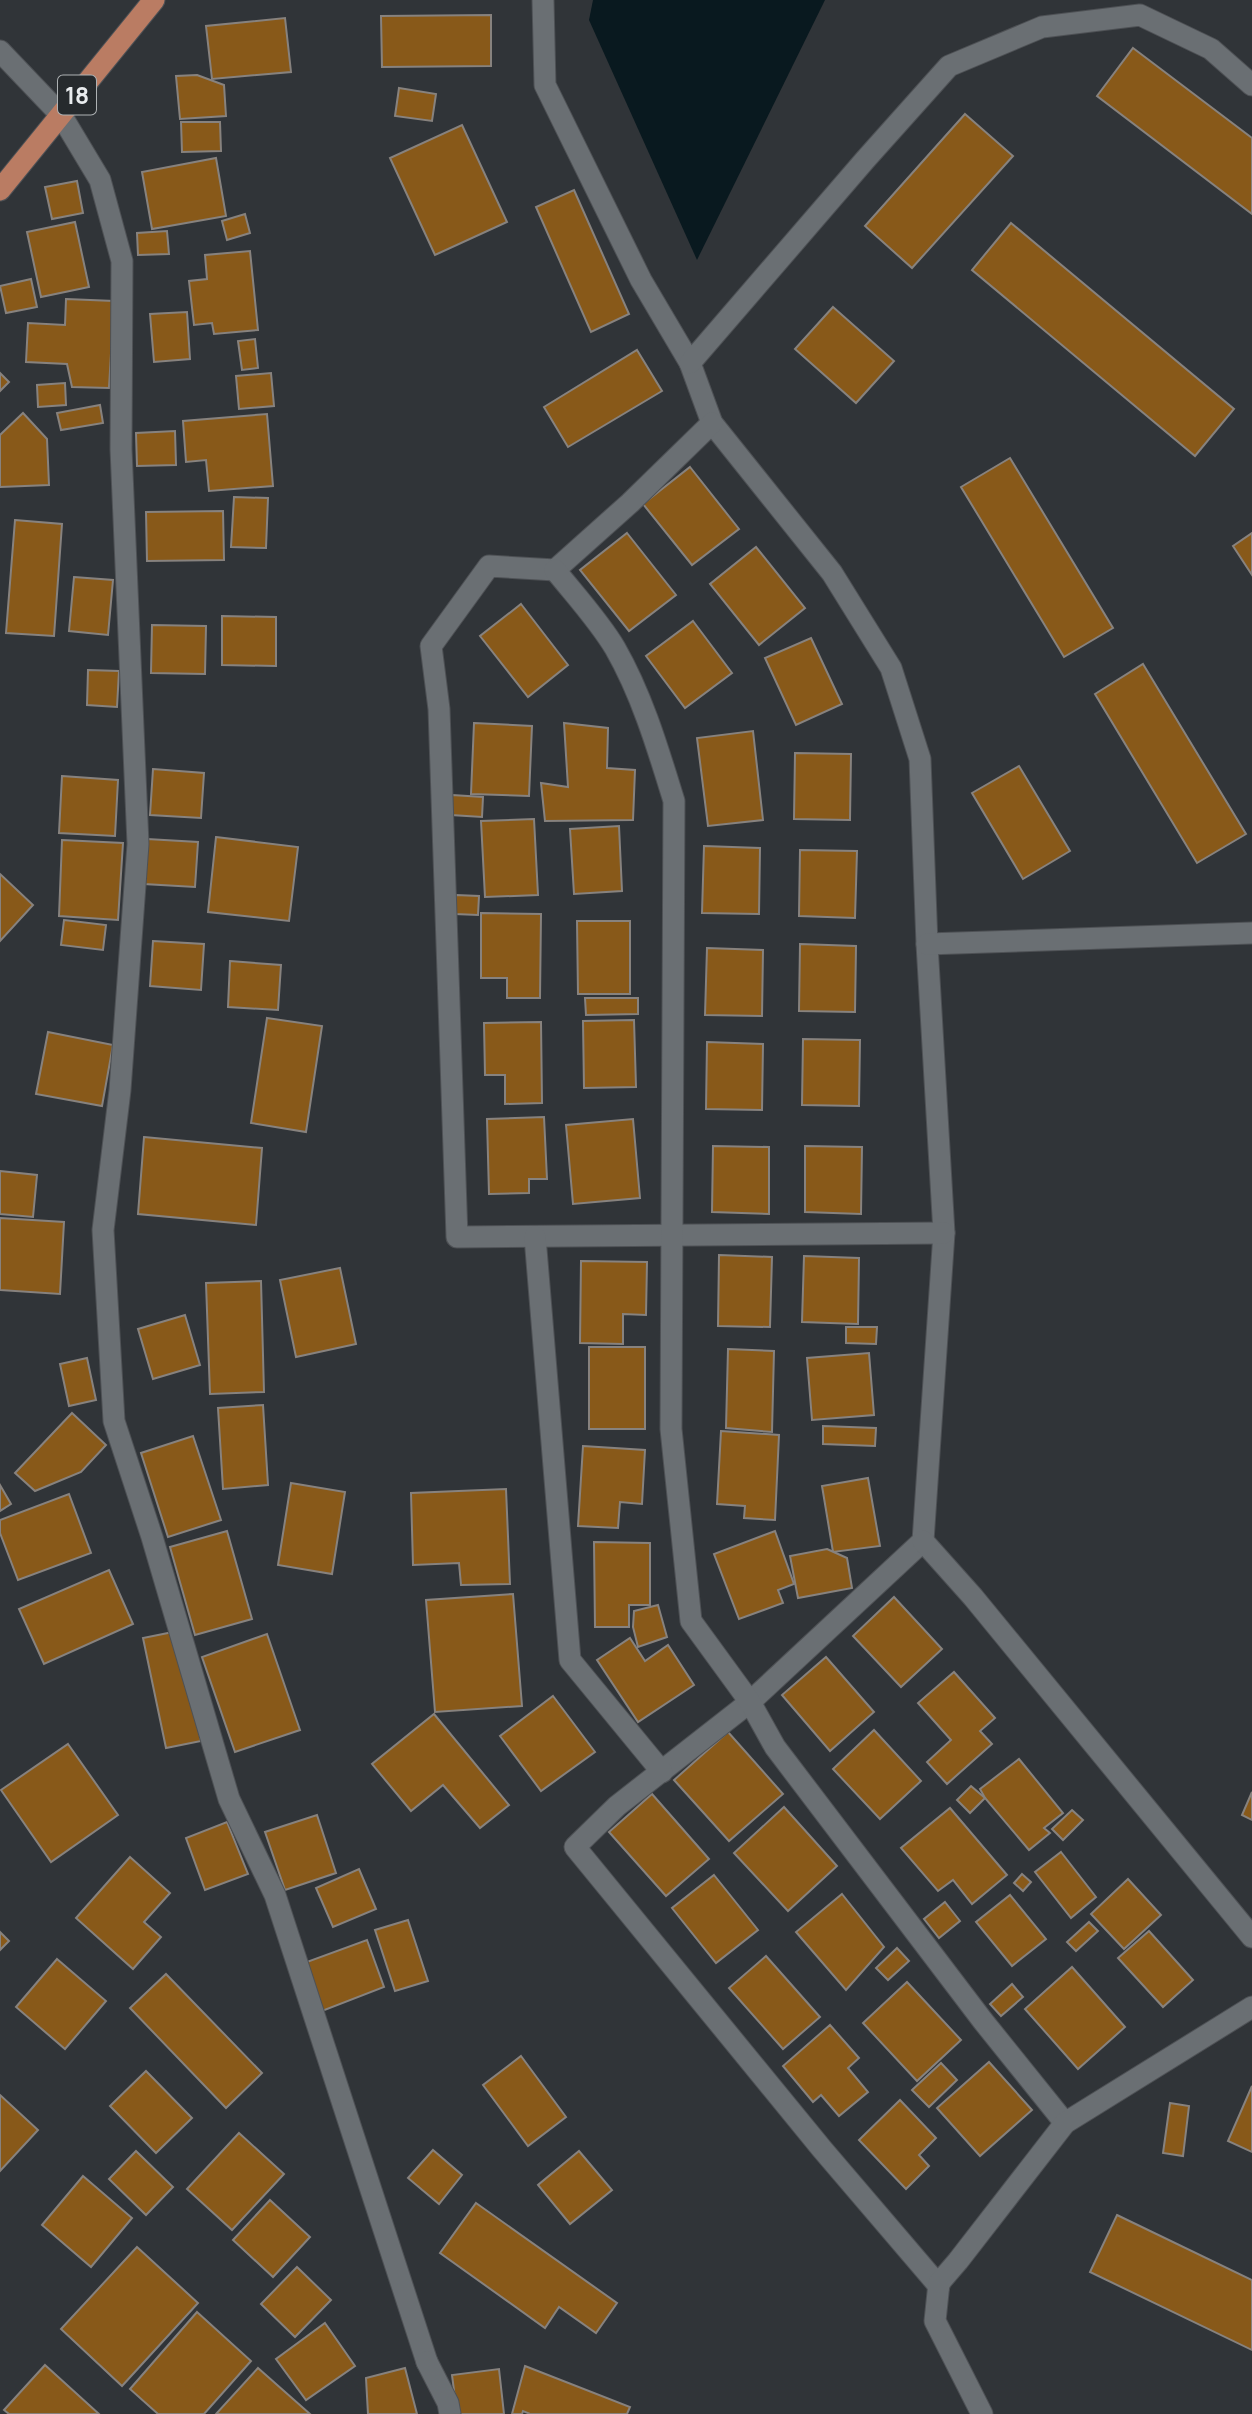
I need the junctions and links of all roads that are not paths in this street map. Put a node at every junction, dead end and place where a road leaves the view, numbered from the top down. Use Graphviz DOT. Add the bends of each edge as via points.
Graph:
graph roads {
  1 [pos="154,0"];
  2 [pos="543,0"];
  3 [pos="0,51"];
  4 [pos="1252,85"];
  5 [pos="61,115"];
  6 [pos="0,190"];
  7 [pos="690,363"];
  8 [pos="712,423"];
  9 [pos="555,570"];
  10 [pos="1252,933"];
  11 [pos="927,944"];
  12 [pos="673,1233"];
  13 [pos="944,1233"];
  14 [pos="535,1237"];
  15 [pos="923,1541"];
  16 [pos="750,1702"];
  17 [pos="662,1772"];
  18 [pos="1252,1937"];
  19 [pos="1252,2007"];
  20 [pos="1065,2123"];
  21 [pos="939,2286"];
  22 [pos="450,2414"];
  23 [pos="982,2414"];
  1 -- 5 [label="main road, 18"];
  2 -- 7 [label="street" via="545,85 641,280"];
  3 -- 5 [label="street"];
  4 -- 7 [label="street" via="1211,49 1140,15 1042,27 949,66"];
  5 -- 6 [label="main road, 18"];
  5 -- 22 [label="street" via="100,180 122,261 121,449 138,844 120,1090 103,1230 114,1421 229,1798 275,1895 427,2362"];
  7 -- 8 [label="street"];
  8 -- 9 [label="street"];
  8 -- 11 [label="street" via="832,573 891,668 920,760"];
  9 -- 12 [label="street" via="614,647 639,698 674,801"];
  9 -- 14 [label="street" via="489,566 431,646 439,709 457,1237"];
  10 -- 11 [label="street"];
  11 -- 13 [label="street"];
  12 -- 13 [label="street"];
  12 -- 14 [label="street"];
  12 -- 16 [label="street" via="671,1429 691,1621"];
  13 -- 15 [label="street"];
  14 -- 17 [label="street" via="570,1660"];
  15 -- 16 [label="street"];
  15 -- 18 [label="street"];
  16 -- 17 [label="street"];
  16 -- 20 [label="street" via="775,1747"];
  17 -- 21 [label="street" via="617,1806 575,1847"];
  19 -- 20 [label="street"];
  20 -- 21 [label="street"];
  21 -- 23 [label="street" via="935,2321"];
}
